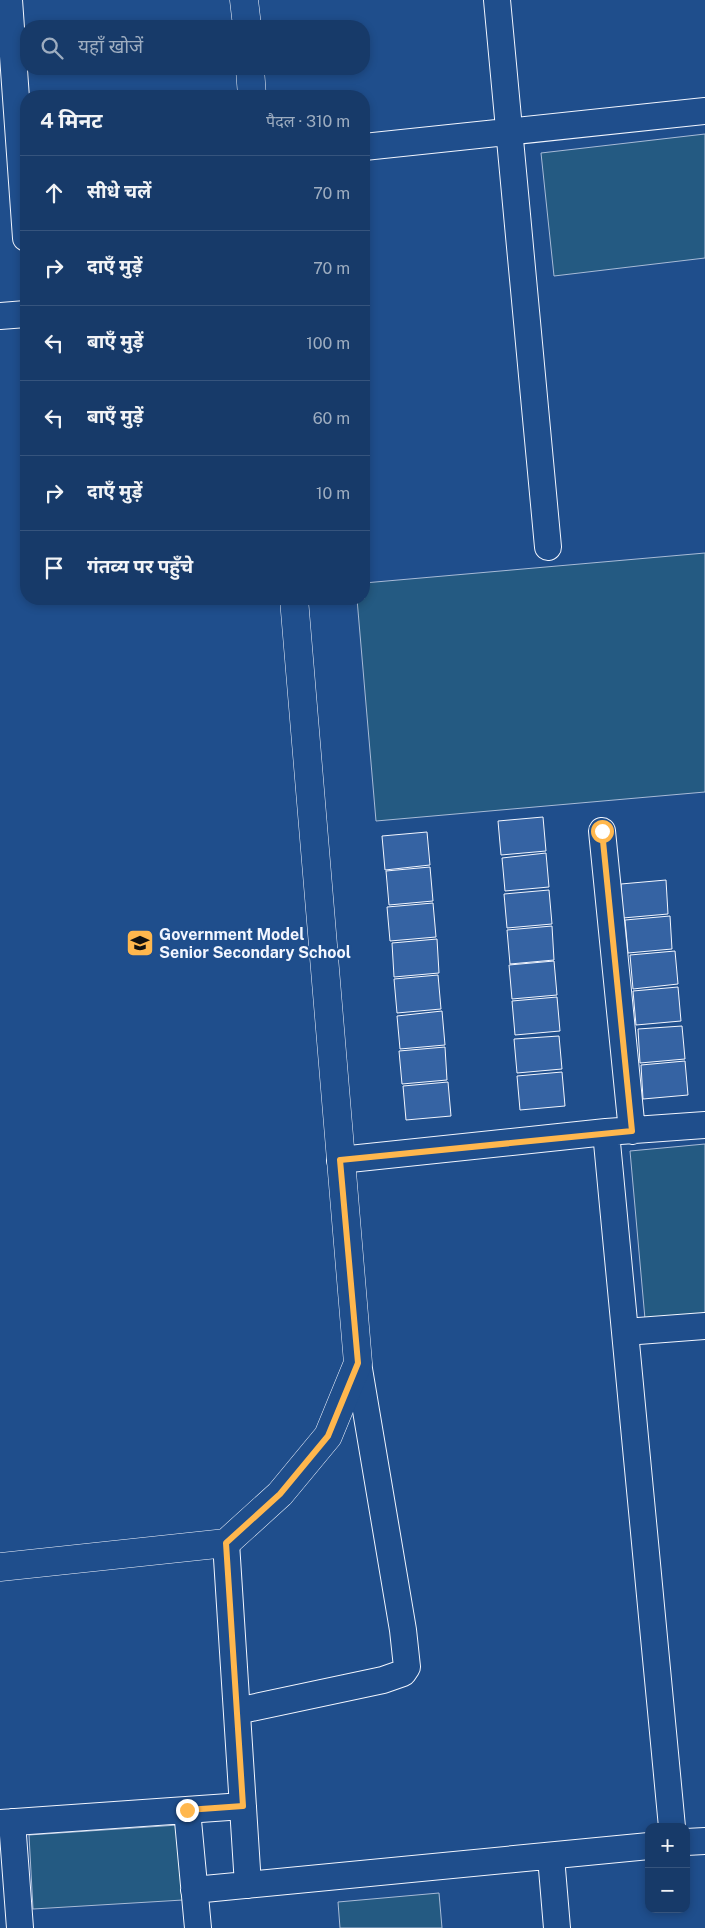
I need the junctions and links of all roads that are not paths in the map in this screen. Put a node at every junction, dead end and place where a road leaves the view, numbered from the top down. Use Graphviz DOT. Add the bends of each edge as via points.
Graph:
graph roads {
  1 [pos="9,0"];
  2 [pos="244,0"];
  3 [pos="498,0"];
  4 [pos="246,20"];
  5 [pos="250,75"];
  6 [pos="252,90"];
  7 [pos="705,111"];
  8 [pos="510,132"];
  9 [pos="370,146"];
  10 [pos="20,154"];
  11 [pos="20,314"];
  12 [pos="0,316"];
  13 [pos="548,547"];
  14 [pos="294,605"];
  15 [pos="602,831"];
  16 [pos="705,1124"];
  17 [pos="632,1131"];
  18 [pos="606,1132"];
  19 [pos="340,1160"];
  20 [pos="705,1326"];
  21 [pos="625,1332"];
  22 [pos="358,1363"];
  23 [pos="226,1543"];
  24 [pos="0,1567"];
  25 [pos="237,1711"];
  26 [pos="243,1806"];
  27 [pos="187,1810"];
  28 [pos="6,1823"];
  29 [pos="672,1823"];
  30 [pos="705,1841"];
  31 [pos="690,1842"];
  32 [pos="645,1846"];
  33 [pos="551,1857"];
  34 [pos="248,1885"];
  35 [pos="194,1890"];
  36 [pos="20,1928"];
  37 [pos="198,1928"];
  38 [pos="557,1928"];
  1 -- 10 [label="street"];
  2 -- 4 [label="street"];
  3 -- 8 [label="street"];
  5 -- 6 [label="street"];
  7 -- 8 [label="street"];
  8 -- 9 [label="street"];
  8 -- 13 [label="street"];
  11 -- 12 [label="street"];
  14 -- 19 [label="street"];
  15 -- 17 [label="street"];
  16 -- 17 [label="street"];
  17 -- 18 [label="street"];
  18 -- 19 [label="street"];
  18 -- 21 [label="street"];
  19 -- 22 [label="street"];
  20 -- 21 [label="street"];
  21 -- 29 [label="street"];
  22 -- 23 [label="street" via="328,1436 280,1494"];
  22 -- 25 [label="street" via="407,1667 403,1673 383,1680"];
  23 -- 24 [label="street"];
  23 -- 25 [label="street"];
  25 -- 26 [label="street"];
  26 -- 27 [label="street"];
  26 -- 34 [label="street"];
  27 -- 28 [label="street"];
  27 -- 35 [label="street"];
  28 -- 36 [label="street"];
  30 -- 31 [label="street"];
  32 -- 33 [label="street"];
  33 -- 34 [label="street"];
  33 -- 38 [label="street"];
  34 -- 35 [label="street"];
  35 -- 37 [label="street"];
}
